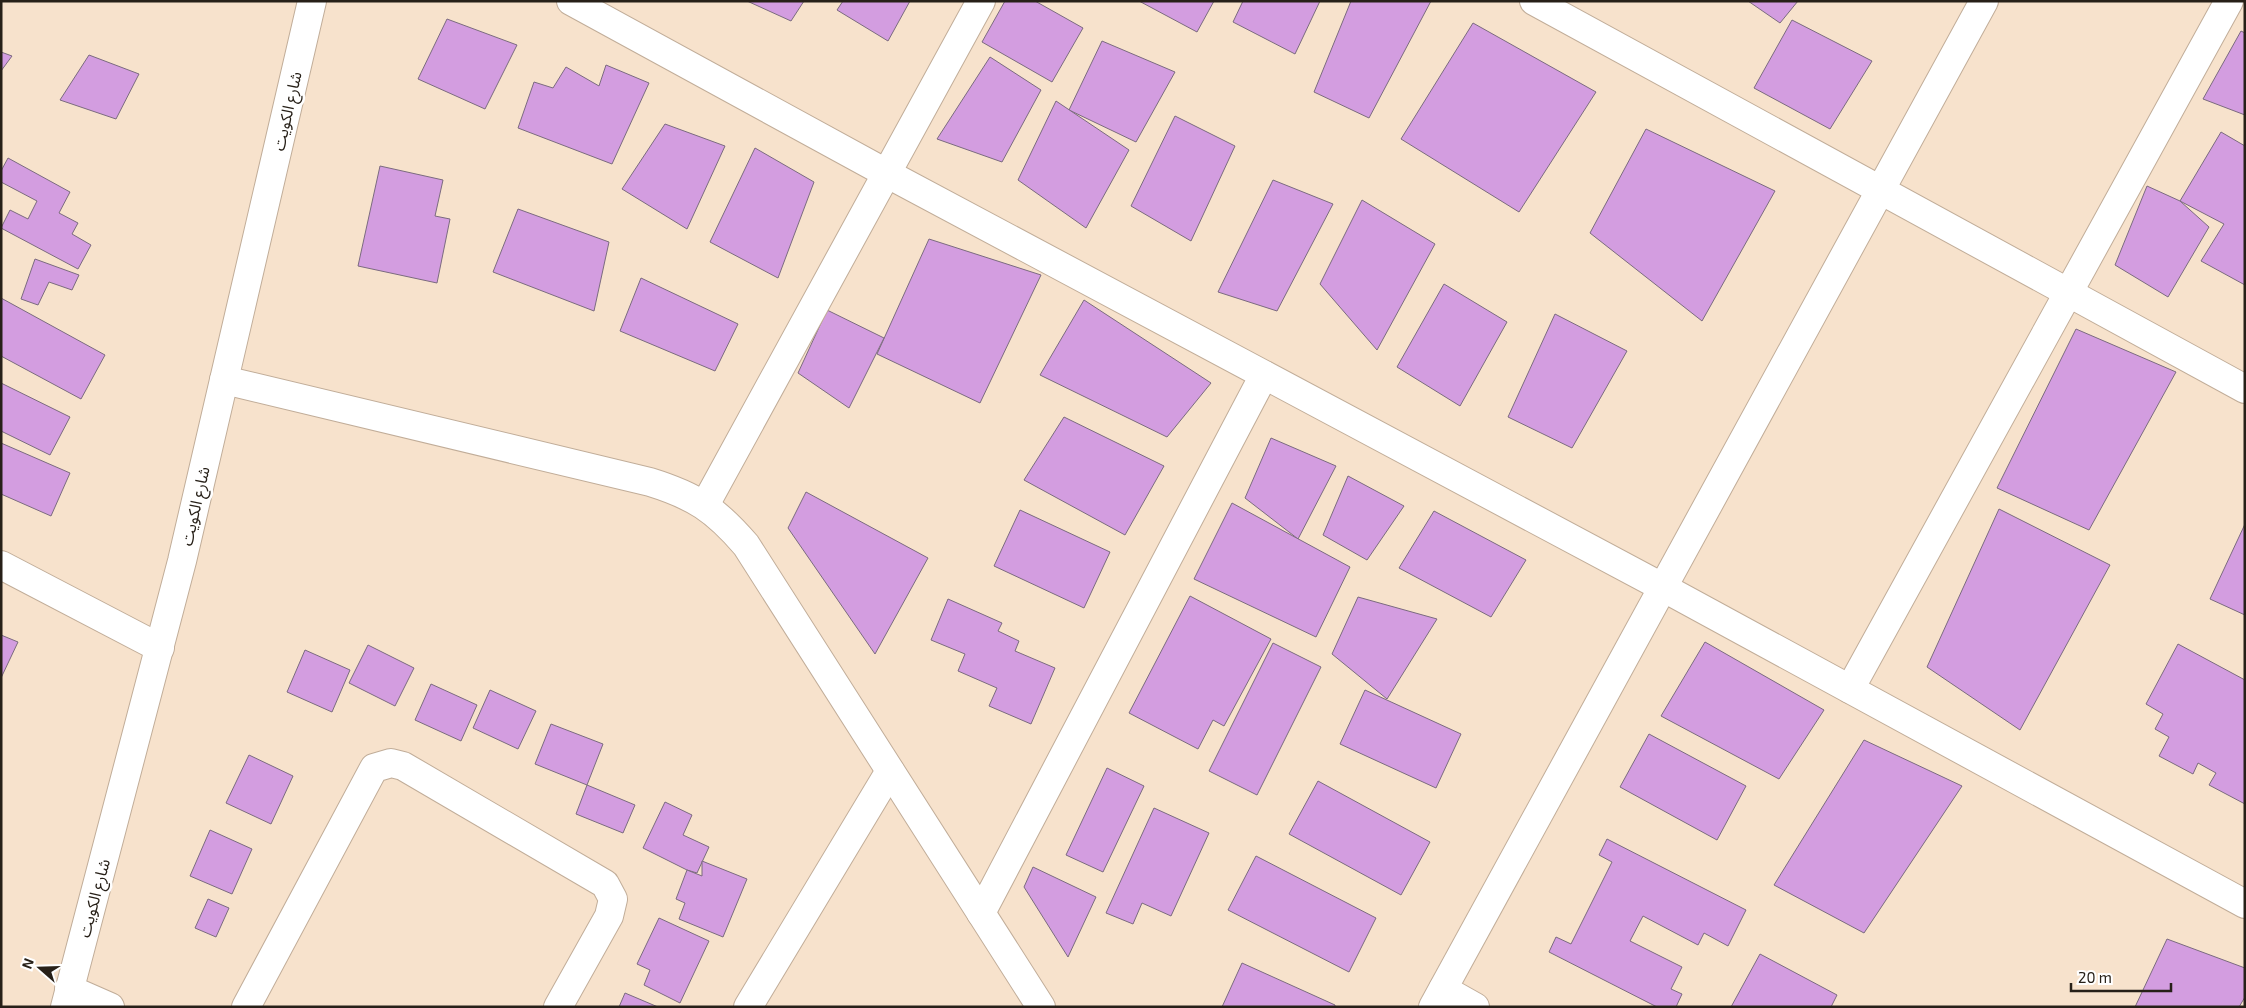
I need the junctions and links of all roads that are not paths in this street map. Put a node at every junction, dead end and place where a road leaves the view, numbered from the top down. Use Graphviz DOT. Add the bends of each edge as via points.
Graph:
graph roads {
  1 [pos="312,1"];
  2 [pos="571,1"];
  3 [pos="981,1"];
  4 [pos="1534,1"];
  5 [pos="1984,1"];
  6 [pos="2229,1"];
  7 [pos="886,173"];
  8 [pos="1880,190"];
  9 [pos="2067,292"];
  10 [pos="1264,374"];
  11 [pos="224,380"];
  12 [pos="2245,389"];
  13 [pos="704,505"];
  14 [pos="1,565"];
  15 [pos="1664,588"];
  16 [pos="160,648"];
  17 [pos="1850,689"];
  18 [pos="890,771"];
  19 [pos="2245,904"];
  20 [pos="981,913"];
  21 [pos="67,998"];
  22 [pos="1438,998"];
  23 [pos="110,1007"];
  24 [pos="246,1007"];
  25 [pos="558,1007"];
  26 [pos="748,1007"];
  27 [pos="1041,1007"];
  28 [pos="1475,1007"];
  1 -- 11 [label="street, شارع الكويت"];
  2 -- 7 [label="street"];
  3 -- 7 [label="street"];
  4 -- 8 [label="street"];
  5 -- 8 [label="street"];
  6 -- 9 [label="street"];
  7 -- 10 [label="street"];
  7 -- 13 [label="street"];
  8 -- 9 [label="street"];
  8 -- 15 [label="street"];
  9 -- 12 [label="street"];
  9 -- 17 [label="street"];
  10 -- 15 [label="street"];
  10 -- 20 [label="street"];
  11 -- 13 [label="street" via="650,482"];
  11 -- 16 [label="street, شارع الكويت"];
  13 -- 18 [label="street" via="726,522 746,545"];
  14 -- 16 [label="street"];
  15 -- 17 [label="street"];
  15 -- 22 [label="street"];
  16 -- 21 [label="street, شارع الكويت"];
  17 -- 19 [label="street"];
  18 -- 20 [label="street"];
  18 -- 26 [label="street"];
  20 -- 27 [label="street"];
  21 -- 23 [label="street"];
  22 -- 28 [label="street"];
  24 -- 25 [label="street" via="374,768 391,763 403,766 605,884 613,899 609,916"];
}
